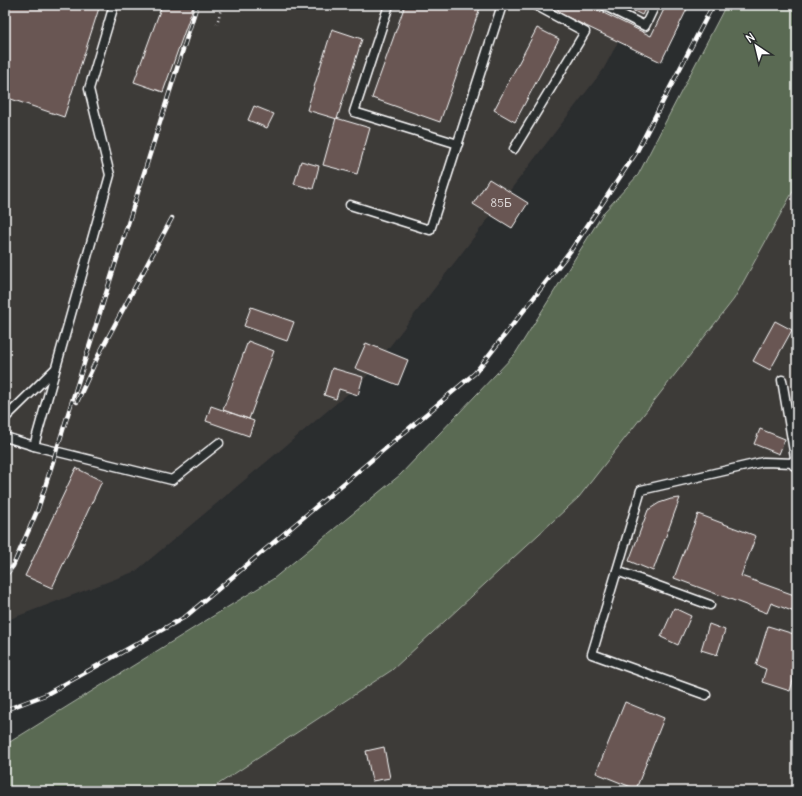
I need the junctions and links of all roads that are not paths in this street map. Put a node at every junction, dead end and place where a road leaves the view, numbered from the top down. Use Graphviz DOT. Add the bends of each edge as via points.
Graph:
graph roads {
  1 [pos="114,5"];
  2 [pos="389,5"];
  3 [pos="502,5"];
  4 [pos="535,5"];
  5 [pos="603,5"];
  6 [pos="655,5"];
  7 [pos="458,144"];
  8 [pos="514,149"];
  9 [pos="350,205"];
  10 [pos="56,368"];
  11 [pos="782,380"];
  12 [pos="5,418"];
  13 [pos="5,437"];
  14 [pos="219,443"];
  15 [pos="34,446"];
  16 [pos="796,463"];
  17 [pos="617,571"];
  18 [pos="710,605"];
  19 [pos="706,695"];
  1 -- 10 [label="lane" via="89,89 110,175"];
  2 -- 7 [label="lane" via="354,112"];
  3 -- 7 [label="lane"];
  4 -- 8 [label="lane" via="585,32"];
  5 -- 6 [label="lane" via="645,26"];
  7 -- 9 [label="lane" via="430,230"];
  10 -- 12 [label="lane"];
  10 -- 15 [label="lane"];
  11 -- 16 [label="lane"];
  13 -- 15 [label="lane"];
  14 -- 15 [label="lane" via="172,480"];
  16 -- 17 [label="lane" via="763,462 641,490"];
  17 -- 18 [label="lane"];
  17 -- 19 [label="lane" via="592,654"];
}
